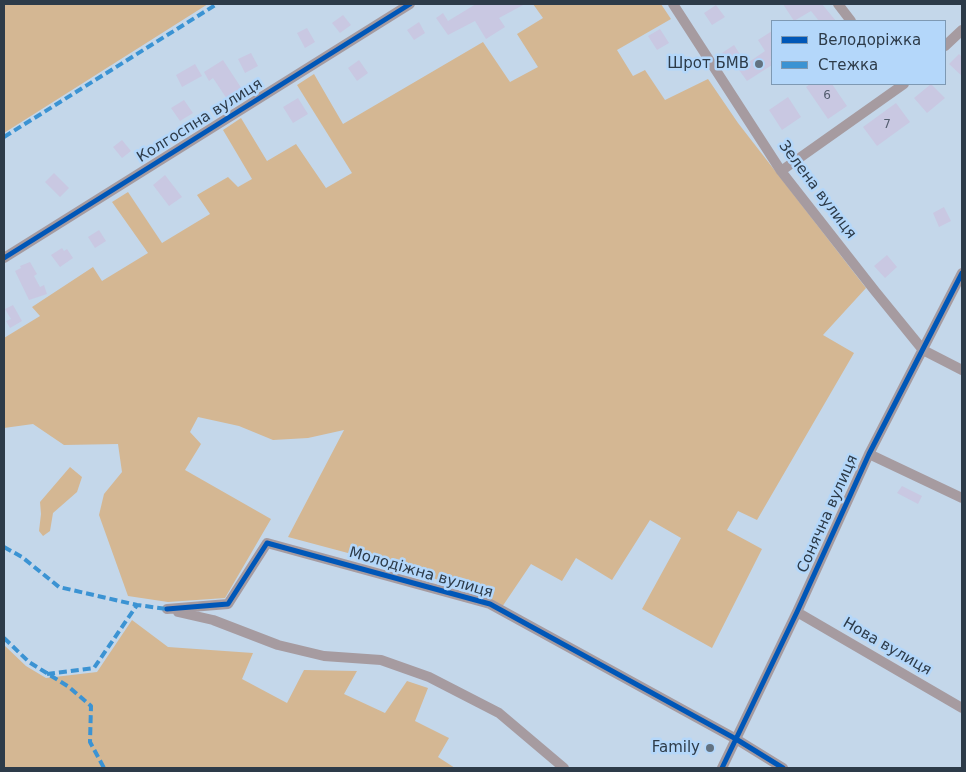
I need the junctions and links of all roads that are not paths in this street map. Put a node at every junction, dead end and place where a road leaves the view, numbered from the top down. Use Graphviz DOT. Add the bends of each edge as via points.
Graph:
graph roads {
  1 [pos="410,4"];
  2 [pos="673,4"];
  3 [pos="838,4"];
  4 [pos="850,20"];
  5 [pos="962,30"];
  6 [pos="946,45"];
  7 [pos="900,85"];
  8 [pos="781,171"];
  9 [pos="4,258"];
  10 [pos="962,273"];
  11 [pos="923,350"];
  12 [pos="962,370"];
  13 [pos="869,454"];
  14 [pos="962,498"];
  15 [pos="798,612"];
  16 [pos="962,708"];
  17 [pos="736,739"];
  18 [pos="564,768"];
  19 [pos="722,768"];
  20 [pos="783,768"];
  1 -- 9 [label="street, Колгоспна вулиця"];
  2 -- 8 [label="street, Зелена вулиця"];
  3 -- 4 [label="street"];
  5 -- 6 [label="street"];
  7 -- 8 [label="street"];
  8 -- 11 [label="street, Зелена вулиця"];
  10 -- 11 [label="street, Сонячна вулиця"];
  11 -- 12 [label="street, Зелена вулиця"];
  11 -- 13 [label="street, Сонячна вулиця"];
  13 -- 14 [label="street"];
  13 -- 15 [label="street, Сонячна вулиця"];
  15 -- 16 [label="street, Нова вулиця"];
  15 -- 17 [label="street, Сонячна вулиця"];
  17 -- 18 [label="street, Молодіжна вулиця" via="490,604 267,543 228,604 167,609 213,620 278,645 324,656 381,660 429,677 498,713"];
  17 -- 19 [label="street, Сонячна вулиця"];
  17 -- 20 [label="street, Молодіжна вулиця"];
}
